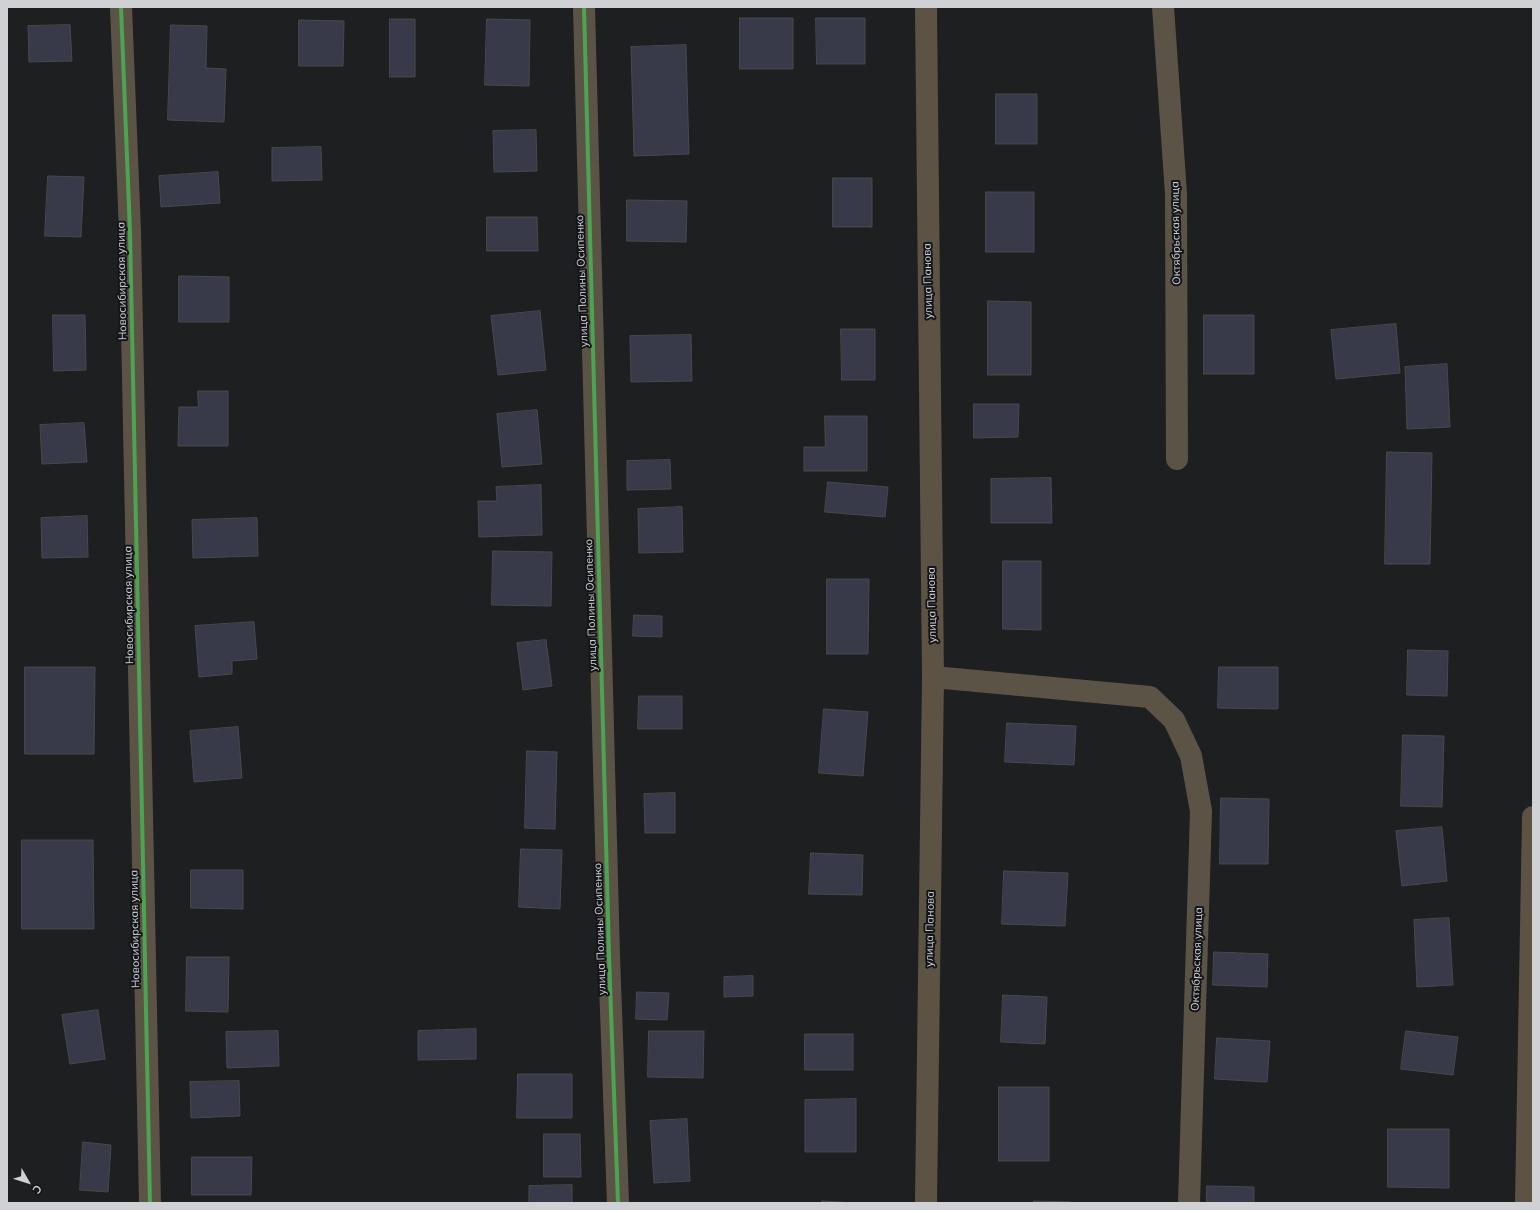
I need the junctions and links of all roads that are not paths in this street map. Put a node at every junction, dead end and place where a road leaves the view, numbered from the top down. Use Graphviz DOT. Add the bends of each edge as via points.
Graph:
graph roads {
  1 [pos="121,7"];
  2 [pos="584,7"];
  3 [pos="926,7"];
  4 [pos="1164,7"];
  5 [pos="1177,459"];
  6 [pos="933,677"];
  7 [pos="1533,817"];
  8 [pos="150,1203"];
  9 [pos="618,1203"];
  10 [pos="926,1203"];
  11 [pos="1189,1203"];
  12 [pos="1526,1203"];
  1 -- 8 [label="street, Новосибирская улица" via="130,248"];
  2 -- 9 [label="street, улица Полины Осипенко"];
  3 -- 6 [label="main road, улица Панова"];
  4 -- 5 [label="street, Октябрьская улица" via="1176,194"];
  6 -- 10 [label="main road, улица Панова"];
  6 -- 11 [label="street, Октябрьская улица" via="1150,697 1174,720 1191,756 1201,811"];
  7 -- 12 [label="main road"];
}
